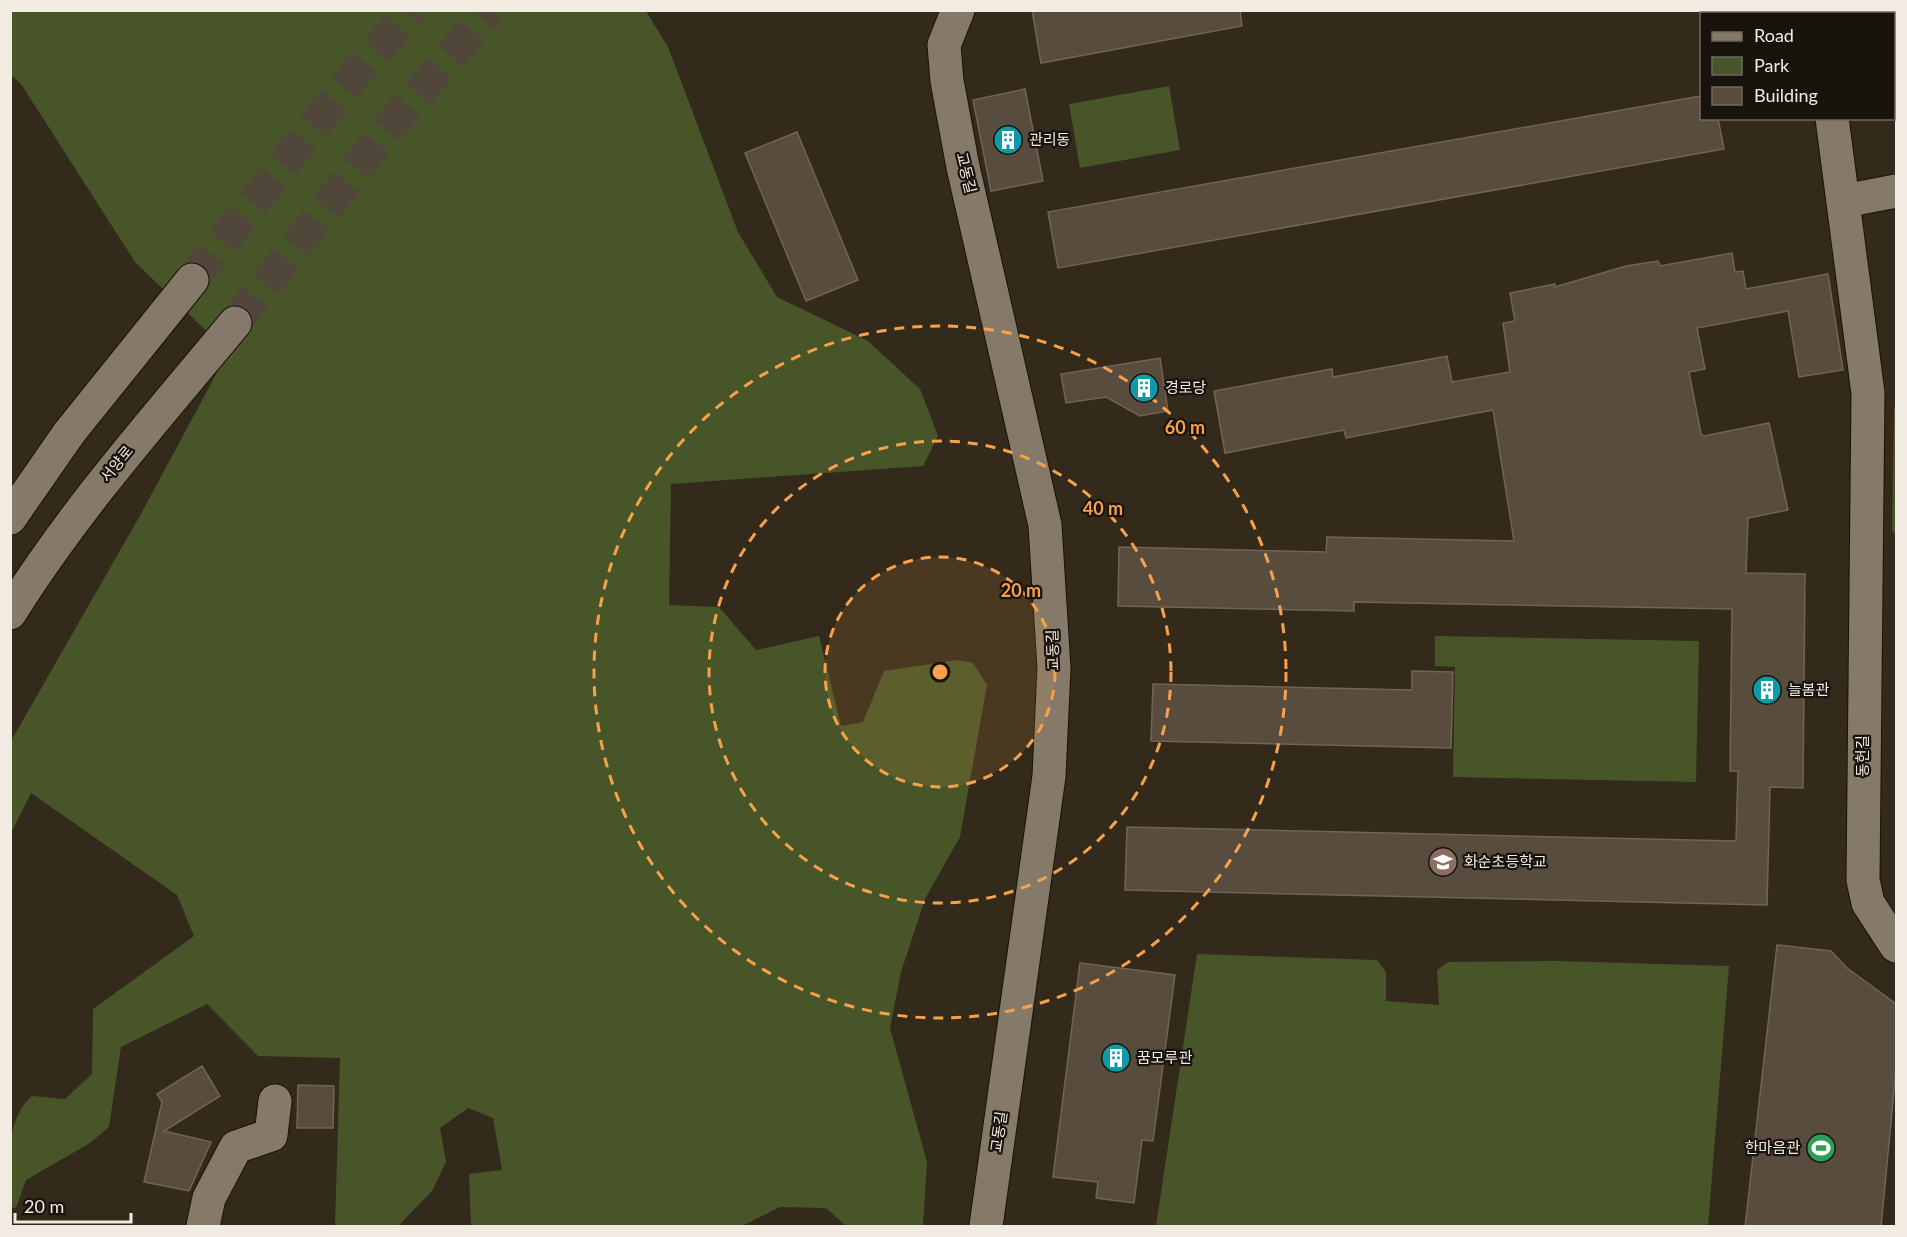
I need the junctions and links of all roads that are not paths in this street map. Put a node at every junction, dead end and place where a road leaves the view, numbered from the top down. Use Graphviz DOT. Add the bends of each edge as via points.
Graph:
graph roads {
  1 [pos="958,10"];
  2 [pos="1832,120"];
  3 [pos="1896,191"];
  4 [pos="1844,201"];
  5 [pos="192,280"];
  6 [pos="235,322"];
  7 [pos="10,518"];
  8 [pos="10,613"];
  9 [pos="1896,946"];
  10 [pos="275,1101"];
  11 [pos="203,1227"];
  12 [pos="986,1227"];
  1 -- 12 [label="street, 교동길" via="944,45 947,81 1045,525 1054,668 1049,776"];
  2 -- 4 [label="street, 동헌길"];
  3 -- 4 [label="street"];
  4 -- 9 [label="street, 동헌길" via="1868,393 1863,880 1868,903"];
  5 -- 7 [label="street" via="69,433"];
  6 -- 8 [label="street, 서양로" via="105,479"];
  10 -- 11 [label="street" via="271,1135 236,1147 209,1198"];
}
